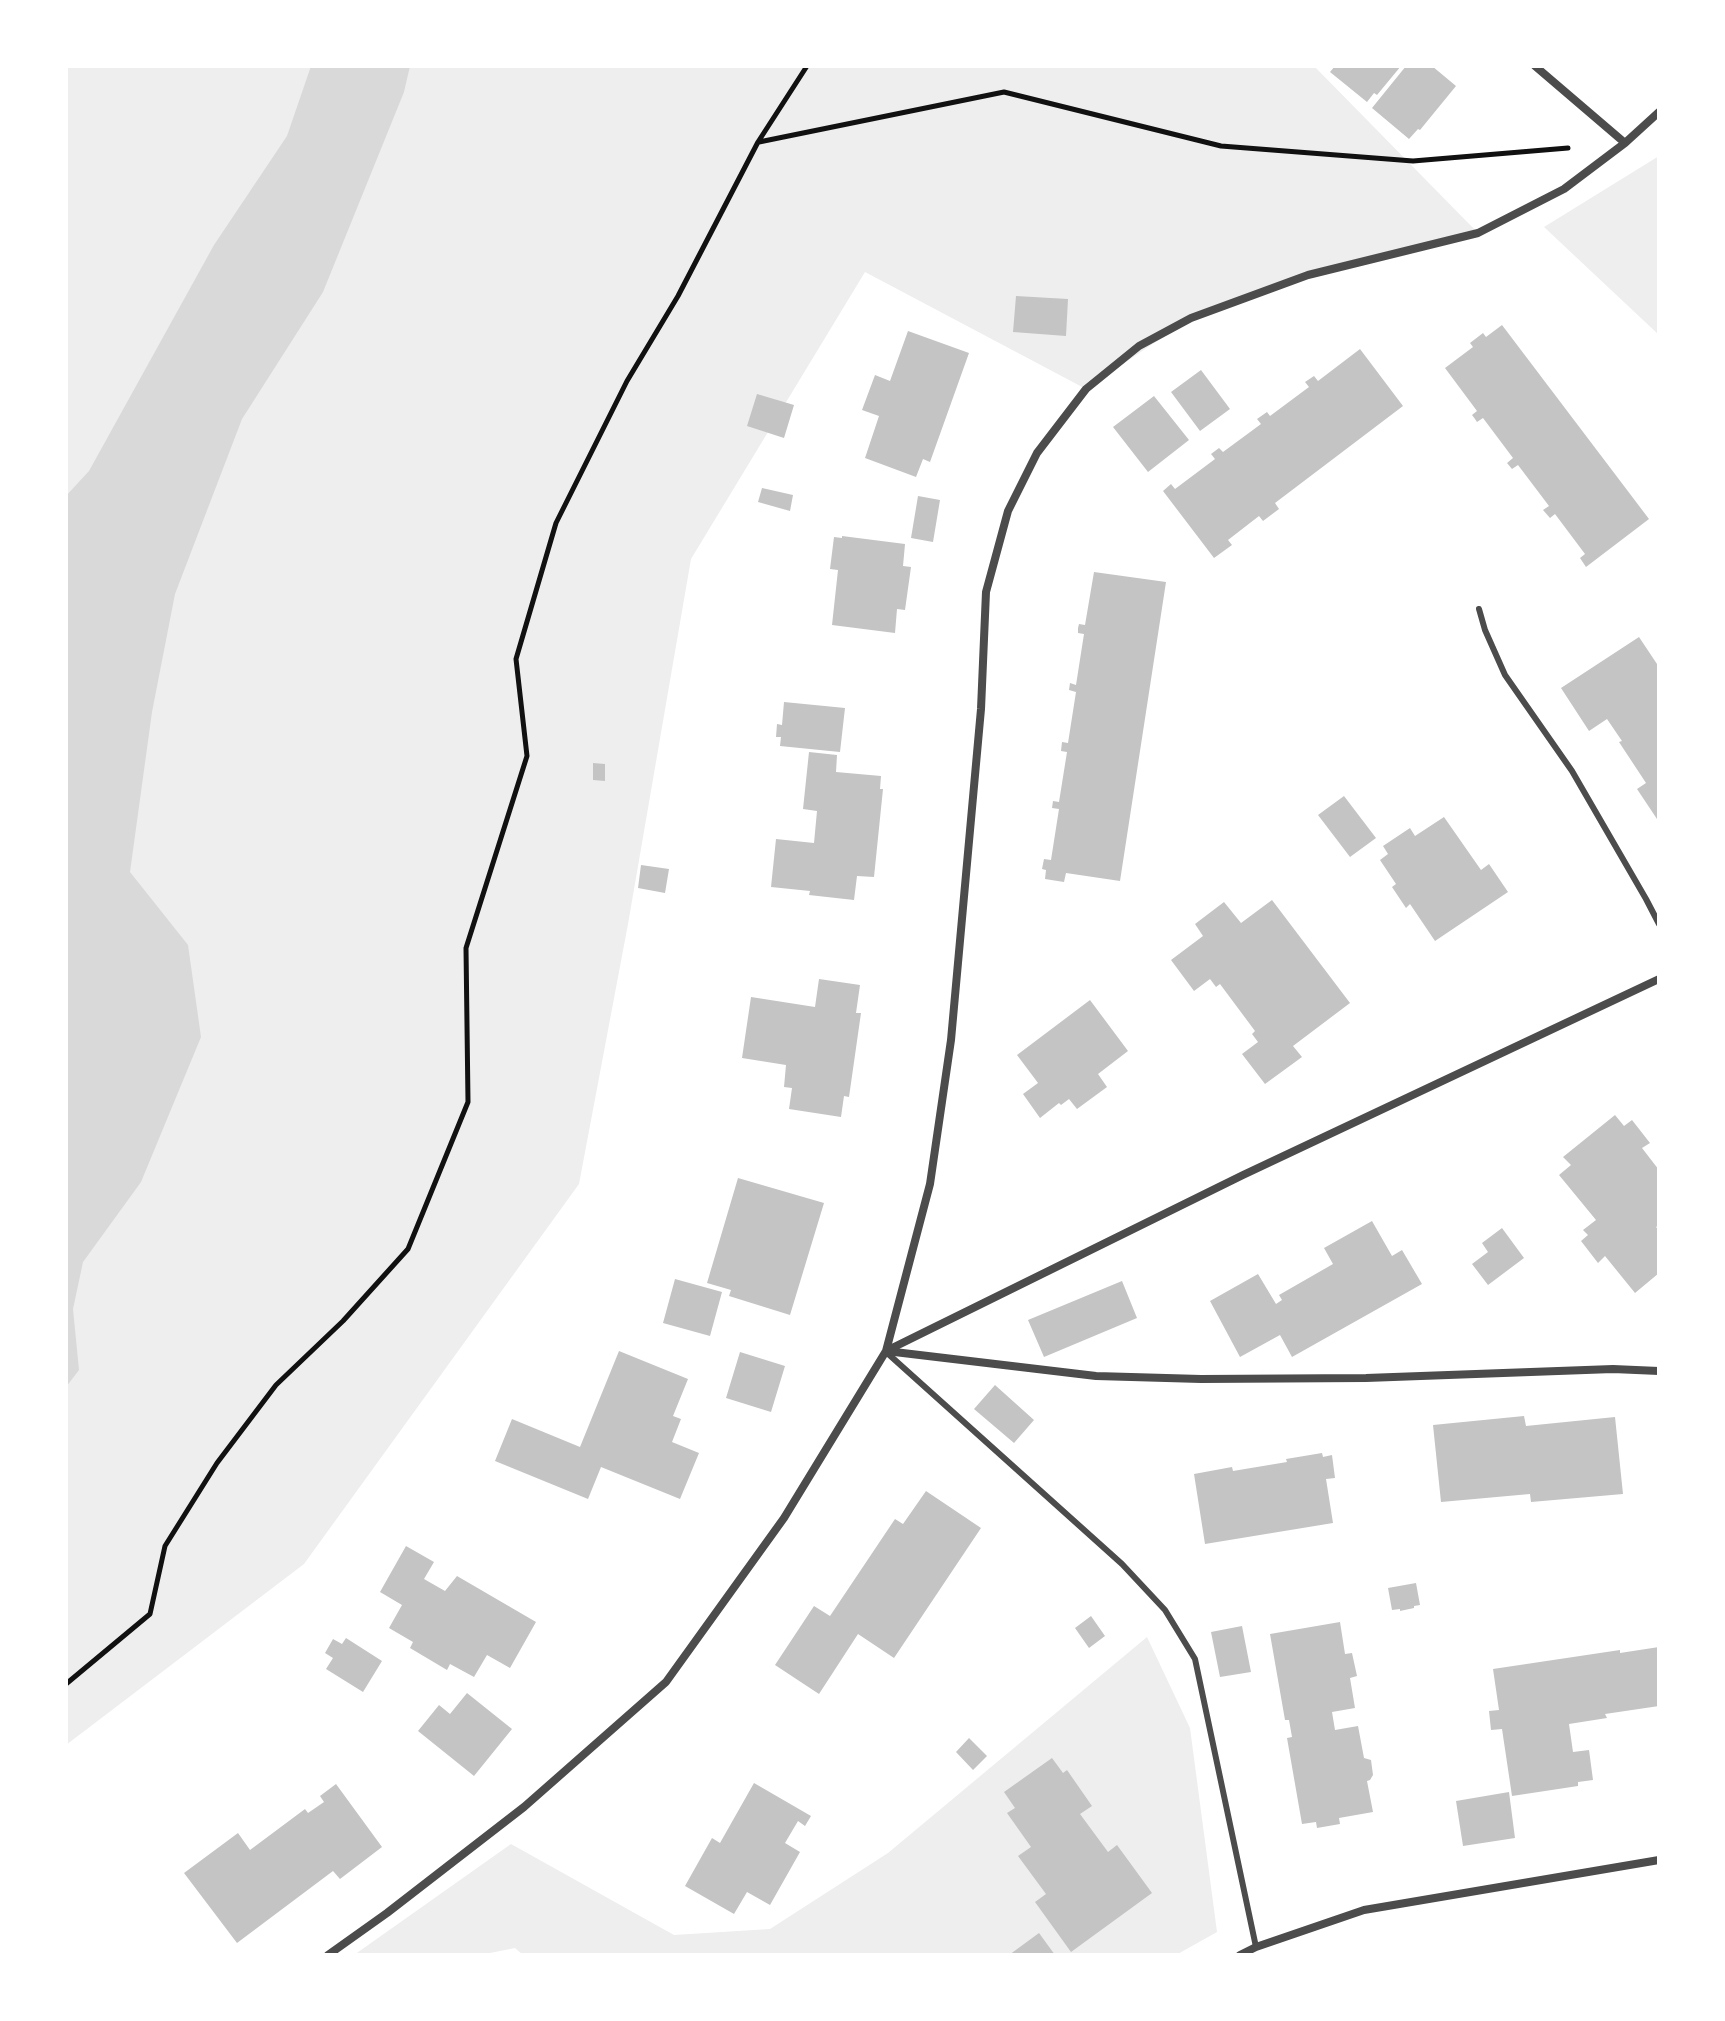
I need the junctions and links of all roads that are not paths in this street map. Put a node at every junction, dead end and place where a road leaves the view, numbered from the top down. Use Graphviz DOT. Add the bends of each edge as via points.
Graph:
graph roads {
  1 [pos="1535,66"];
  2 [pos="1659,112"];
  3 [pos="1625,143"];
  4 [pos="1479,609"];
  5 [pos="1659,924"];
  6 [pos="1659,979"];
  7 [pos="886,1351"];
  8 [pos="1659,1371"];
  9 [pos="1659,1860"];
  10 [pos="1256,1947"];
  11 [pos="328,1955"];
  12 [pos="1240,1955"];
  1 -- 3 [label="street"];
  2 -- 3 [label="street"];
  3 -- 7 [label="street" via="1564,189 1478,233 1308,275 1191,318 1139,346 1086,389 1037,453 1008,511 986,592 981,709 951,1040 930,1184"];
  4 -- 5 [label="lane" via="1505,675 1572,771"];
  6 -- 7 [label="street"];
  7 -- 8 [label="street" via="1096,1376 1201,1379"];
  7 -- 10 [label="lane" via="1122,1564 1165,1610 1195,1659"];
  7 -- 11 [label="street" via="784,1518 666,1682 524,1807"];
  9 -- 10 [label="street" via="1364,1910"];
  10 -- 12 [label="street"];
}
